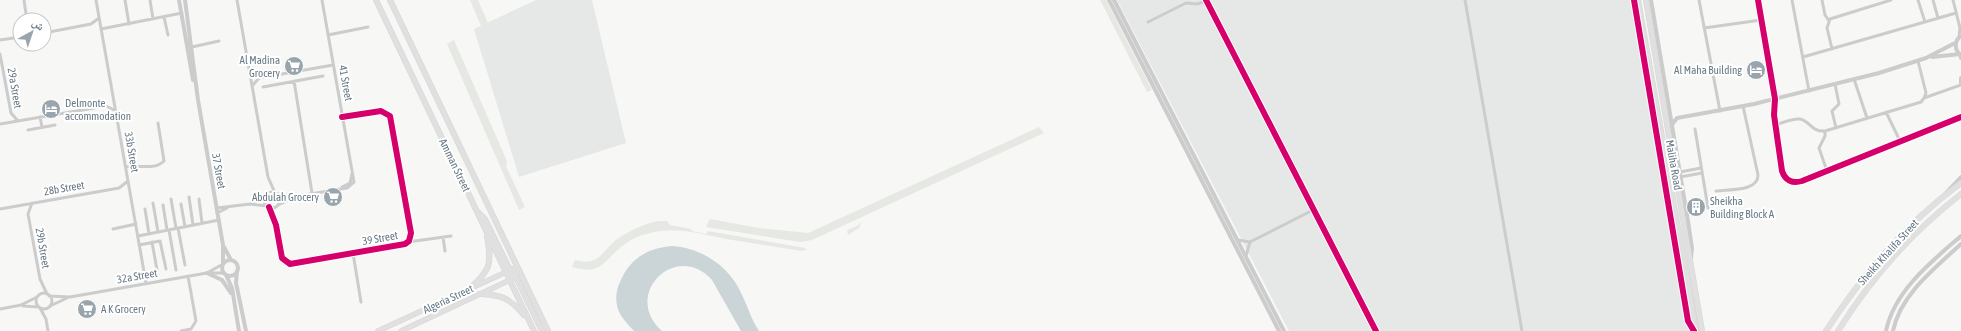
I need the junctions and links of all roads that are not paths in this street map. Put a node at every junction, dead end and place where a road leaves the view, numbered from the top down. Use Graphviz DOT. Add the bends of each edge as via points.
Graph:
graph roads {
  1 [pos="24,0"];
  2 [pos="96,0"];
  3 [pos="125,0"];
  4 [pos="150,0"];
  5 [pos="179,0"];
  6 [pos="186,0"];
  7 [pos="237,0"];
  8 [pos="322,0"];
  9 [pos="376,0"];
  10 [pos="390,0"];
  11 [pos="1109,0"];
  12 [pos="1114,0"];
  13 [pos="1206,0"];
  14 [pos="1465,0"];
  15 [pos="1634,0"];
  16 [pos="1638,0"];
  17 [pos="1649,0"];
  18 [pos="1699,0"];
  19 [pos="1758,0"];
  20 [pos="1792,0"];
  21 [pos="1822,0"];
  22 [pos="1891,0"];
  23 [pos="1918,0"];
  24 [pos="1933,0"];
  25 [pos="1952,0"];
  26 [pos="26,12"];
  27 [pos="182,13"];
  28 [pos="1956,13"];
  29 [pos="99,17"];
  30 [pos="164,17"];
  31 [pos="1938,18"];
  32 [pos="153,19"];
  33 [pos="1761,20"];
  34 [pos="1829,21"];
  35 [pos="1148,22"];
  36 [pos="1925,22"];
  37 [pos="129,24"];
  38 [pos="368,27"];
  39 [pos="1704,28"];
  40 [pos="1961,28"];
  41 [pos="101,29"];
  42 [pos="52,31"];
  43 [pos="168,35"];
  44 [pos="328,35"];
  45 [pos="1960,37"];
  46 [pos="12,38"];
  47 [pos="1,40"];
  48 [pos="219,41"];
  49 [pos="0,44"];
  50 [pos="1955,44"];
  51 [pos="192,47"];
  52 [pos="1832,49"];
  53 [pos="0,54"];
  54 [pos="1961,56"];
  55 [pos="1803,58"];
  56 [pos="1926,58"];
  57 [pos="1656,59"];
  58 [pos="1918,61"];
  59 [pos="1663,64"];
  60 [pos="334,65"];
  61 [pos="320,68"];
  62 [pos="288,73"];
  63 [pos="1854,78"];
  64 [pos="1961,78"];
  65 [pos="294,82"];
  66 [pos="288,83"];
  67 [pos="1835,84"];
  68 [pos="1961,85"];
  69 [pos="252,86"];
  70 [pos="263,87"];
  71 [pos="1809,92"];
  72 [pos="1924,98"];
  73 [pos="1775,99"];
  74 [pos="198,100"];
  75 [pos="1743,106"];
  76 [pos="116,111"];
  77 [pos="1720,111"];
  78 [pos="1886,112"];
  79 [pos="1670,113"];
  80 [pos="40,117"];
  81 [pos="1961,117"];
  82 [pos="342,118"];
  83 [pos="1677,118"];
  84 [pos="1866,118"];
  85 [pos="18,121"];
  86 [pos="158,123"];
  87 [pos="0,124"];
  88 [pos="55,125"];
  89 [pos="1775,125"];
  90 [pos="1672,126"];
  91 [pos="42,127"];
  92 [pos="1836,128"];
  93 [pos="1695,129"];
  94 [pos="28,130"];
  95 [pos="1661,130"];
  96 [pos="1825,131"];
  97 [pos="1657,136"];
  98 [pos="1900,141"];
  99 [pos="126,167"];
  100 [pos="1701,168"];
  101 [pos="1827,171"];
  102 [pos="1702,173"];
  103 [pos="1680,174"];
  104 [pos="1961,177"];
  105 [pos="128,180"];
  106 [pos="1961,182"];
  107 [pos="1716,191"];
  108 [pos="312,193"];
  109 [pos="276,194"];
  110 [pos="1961,194"];
  111 [pos="265,196"];
  112 [pos="298,196"];
  113 [pos="1943,196"];
  114 [pos="189,198"];
  115 [pos="171,199"];
  116 [pos="199,199"];
  117 [pos="32,203"];
  118 [pos="153,203"];
  119 [pos="181,204"];
  120 [pos="250,204"];
  121 [pos="163,205"];
  122 [pos="278,206"];
  123 [pos="268,207"];
  124 [pos="1708,208"];
  125 [pos="0,209"];
  126 [pos="145,209"];
  127 [pos="217,210"];
  128 [pos="1313,210"];
  129 [pos="477,211"];
  130 [pos="219,220"];
  131 [pos="202,223"];
  132 [pos="136,224"];
  133 [pos="193,225"];
  134 [pos="185,227"];
  135 [pos="177,228"];
  136 [pos="113,229"];
  137 [pos="486,229"];
  138 [pos="168,230"];
  139 [pos="158,232"];
  140 [pos="149,234"];
  141 [pos="138,236"];
  142 [pos="411,236"];
  143 [pos="451,236"];
  144 [pos="1961,236"];
  145 [pos="443,237"];
  146 [pos="1238,240"];
  147 [pos="419,241"];
  148 [pos="152,242"];
  149 [pos="408,242"];
  150 [pos="1250,242"];
  151 [pos="1961,244"];
  152 [pos="139,245"];
  153 [pos="223,246"];
  154 [pos="445,251"];
  155 [pos="353,253"];
  156 [pos="1246,256"];
  157 [pos="231,260"];
  158 [pos="1690,261"];
  159 [pos="223,264"];
  160 [pos="185,265"];
  161 [pos="166,269"];
  162 [pos="157,270"];
  163 [pos="176,270"];
  164 [pos="237,271"];
  165 [pos="508,271"];
  166 [pos="518,272"];
  167 [pos="207,273"];
  168 [pos="225,274"];
  169 [pos="188,276"];
  170 [pos="510,280"];
  171 [pos="146,283"];
  172 [pos="469,288"];
  173 [pos="480,294"];
  174 [pos="48,295"];
  175 [pos="37,297"];
  176 [pos="70,297"];
  177 [pos="234,300"];
  178 [pos="362,302"];
  179 [pos="21,305"];
  180 [pos="39,307"];
  181 [pos="48,307"];
  182 [pos="0,309"];
  183 [pos="528,320"];
  184 [pos="48,331"];
  185 [pos="181,331"];
  186 [pos="239,331"];
  187 [pos="246,331"];
  188 [pos="378,331"];
  189 [pos="402,331"];
  190 [pos="534,331"];
  191 [pos="542,331"];
  192 [pos="548,331"];
  193 [pos="1279,331"];
  194 [pos="1284,331"];
  195 [pos="1376,331"];
  196 [pos="1522,331"];
  197 [pos="1695,331"];
  198 [pos="1702,331"];
  199 [pos="1826,331"];
  200 [pos="1838,331"];
  201 [pos="1886,331"];
  202 [pos="1893,331"];
  1 -- 26 [label="street"];
  2 -- 29 [label="street, 33b Street"];
  3 -- 37 [label="street"];
  4 -- 32 [label="street"];
  5 -- 27 [label="street, 37 Street"];
  6 -- 51 [label="street, 37 Street"];
  7 -- 69 [label="street"];
  8 -- 44 [label="street, 41 Street"];
  9 -- 129 [label="main road, Amman Street"];
  10 -- 166 [label="main road, Amman Street"];
  11 -- 193 [label="street"];
  12 -- 146 [label="street"];
  13 -- 35 [label="street" via="1197,4 1186,3"];
  13 -- 128 [label="street"];
  14 -- 196 [label="street"];
  15 -- 97 [label="street"];
  16 -- 95 [label="main road, Maliha Road"];
  17 -- 57 [label="main road, Maliha Road" via="1648,10"];
  17 -- 59 [label="street"];
  18 -- 39 [label="street"];
  19 -- 33 [label="street"];
  20 -- 55 [label="street"];
  21 -- 34 [label="street"];
  22 -- 34 [label="street" via="1834,17"];
  23 -- 36 [label="street"];
  24 -- 31 [label="street"];
  25 -- 28 [label="street"];
  27 -- 30 [label="street"];
  27 -- 74 [label="street, 37 Street"];
  28 -- 31 [label="street"];
  28 -- 40 [label="street"];
  29 -- 41 [label="street, 33b Street"];
  29 -- 42 [label="street" via="91,24"];
  30 -- 32 [label="street"];
  30 -- 43 [label="street"];
  31 -- 36 [label="street"];
  32 -- 37 [label="street"];
  33 -- 39 [label="street"];
  33 -- 73 [label="street"];
  34 -- 52 [label="street" via="1827,28"];
  36 -- 52 [label="street"];
  37 -- 41 [label="street"];
  38 -- 44 [label="street"];
  39 -- 77 [label="street"];
  40 -- 45 [label="street"];
  41 -- 76 [label="street, 33b Street"];
  44 -- 60 [label="street, 41 Street"];
  45 -- 50 [label="street"];
  46 -- 47 [label="street"];
  47 -- 49 [label="street"];
  48 -- 51 [label="street"];
  50 -- 54 [label="street" via="1956,51"];
  50 -- 56 [label="street"];
  51 -- 74 [label="street, 37 Street"];
  52 -- 55 [label="street"];
  53 -- 85 [label="street, 29a Street" via="11,113"];
  54 -- 56 [label="street"];
  55 -- 71 [label="street"];
  56 -- 58 [label="street"];
  57 -- 59 [label="main road"];
  57 -- 158 [label="main road, Maliha Road"];
  58 -- 63 [label="street"];
  58 -- 72 [label="street" via="1925,91"];
  59 -- 79 [label="street"];
  60 -- 61 [label="street"];
  60 -- 82 [label="street, 41 Street"];
  61 -- 62 [label="street"];
  61 -- 65 [label="street" via="322,76"];
  62 -- 66 [label="street"];
  62 -- 69 [label="street" via="259,78"];
  63 -- 67 [label="street"];
  63 -- 84 [label="street"];
  64 -- 68 [label="street"];
  65 -- 66 [label="street"];
  65 -- 108 [label="street"];
  66 -- 70 [label="street"];
  67 -- 71 [label="street"];
  67 -- 92 [label="street" via="1840,104 1832,111"];
  68 -- 72 [label="street"];
  69 -- 109 [label="street" via="268,177"];
  71 -- 73 [label="street"];
  72 -- 78 [label="street" via="1920,102"];
  73 -- 75 [label="street"];
  73 -- 89 [label="street"];
  74 -- 127 [label="street, 37 Street"];
  75 -- 77 [label="street"];
  75 -- 107 [label="street" via="1758,181 1752,186"];
  76 -- 80 [label="street" via="106,106"];
  76 -- 99 [label="street, 33b Street"];
  77 -- 83 [label="street"];
  78 -- 84 [label="street"];
  78 -- 98 [label="street"];
  79 -- 83 [label="street"];
  79 -- 90 [label="street"];
  80 -- 85 [label="street"];
  80 -- 91 [label="street"];
  81 -- 98 [label="street"];
  82 -- 108 [label="street, 41 Street" via="352,170 350,182 340,188"];
  82 -- 142 [label="street, 39 Street" via="381,111 390,116"];
  83 -- 90 [label="street"];
  84 -- 92 [label="street"];
  85 -- 87 [label="street"];
  86 -- 99 [label="street" via="164,161 161,164 140,168 133,165"];
  88 -- 91 [label="street"];
  89 -- 96 [label="street" via="1799,119 1816,130"];
  89 -- 101 [label="street" via="1782,171 1787,179 1799,182"];
  90 -- 103 [label="street"];
  91 -- 94 [label="street"];
  92 -- 96 [label="street"];
  93 -- 100 [label="street"];
  95 -- 97 [label="main road"];
  95 -- 197 [label="main road, Maliha Road"];
  96 -- 101 [label="street" via="1819,148"];
  97 -- 197 [label="street" via="1688,321"];
  98 -- 101 [label="street"];
  99 -- 105 [label="street, 33b Street"];
  100 -- 102 [label="street"];
  100 -- 103 [label="street"];
  102 -- 103 [label="street"];
  102 -- 124 [label="street"];
  103 -- 158 [label="street" via="1692,248"];
  104 -- 113 [label="street"];
  105 -- 117 [label="street, 28b Street" via="119,188"];
  105 -- 132 [label="street, 33b Street"];
  106 -- 113 [label="highway, Sheikh Khalifa Street"];
  108 -- 112 [label="street"];
  109 -- 111 [label="street" via="270,192"];
  109 -- 112 [label="street"];
  109 -- 122 [label="street" via="280,201"];
  110 -- 200 [label="highway, Sheikh Khalifa Street" via="1899,250 1864,292"];
  111 -- 120 [label="street"];
  111 -- 123 [label="street" via="264,203"];
  112 -- 122 [label="street"];
  113 -- 199 [label="highway, Sheikh Khalifa Street" via="1879,259"];
  114 -- 133 [label="street"];
  115 -- 135 [label="street"];
  116 -- 131 [label="street"];
  117 -- 125 [label="street, 28b Street"];
  117 -- 174 [label="street, 29b Street" via="28,214 40,279"];
  118 -- 139 [label="street"];
  119 -- 134 [label="street"];
  120 -- 123 [label="street"];
  120 -- 127 [label="street"];
  121 -- 138 [label="street"];
  122 -- 123 [label="street"];
  123 -- 155 [label="street, 39 Street" via="276,225 282,258 288,264"];
  126 -- 140 [label="street"];
  127 -- 130 [label="street, 37 Street"];
  128 -- 150 [label="street"];
  128 -- 195 [label="street"];
  129 -- 137 [label="main road, Amman Street"];
  129 -- 165 [label="main road" via="485,219"];
  130 -- 131 [label="street"];
  130 -- 153 [label="street, 37 Street"];
  131 -- 133 [label="street"];
  132 -- 136 [label="street"];
  132 -- 141 [label="street, 33b Street"];
  133 -- 134 [label="street"];
  134 -- 135 [label="street"];
  135 -- 138 [label="street"];
  135 -- 160 [label="street"];
  137 -- 165 [label="main road, Amman Street"];
  137 -- 172 [label="main road" via="489,266 484,275"];
  138 -- 139 [label="street"];
  138 -- 163 [label="street"];
  139 -- 140 [label="street"];
  140 -- 141 [label="street"];
  141 -- 152 [label="street, 33b Street"];
  142 -- 147 [label="street"];
  142 -- 149 [label="street, 39 Street"];
  143 -- 145 [label="street"];
  144 -- 201 [label="street" via="1931,263 1901,296 1890,315"];
  145 -- 147 [label="street"];
  145 -- 154 [label="street"];
  146 -- 150 [label="street"];
  146 -- 156 [label="street"];
  147 -- 149 [label="street"];
  148 -- 152 [label="street"];
  148 -- 161 [label="street" via="162,243"];
  148 -- 162 [label="street"];
  149 -- 155 [label="street, 39 Street"];
  150 -- 156 [label="street"];
  151 -- 202 [label="street" via="1935,268 1907,300"];
  152 -- 171 [label="street, 33b Street"];
  153 -- 157 [label="street, 37 Street"];
  153 -- 159 [label="street, 37 Street"];
  155 -- 178 [label="street"];
  156 -- 194 [label="street"];
  157 -- 159 [label="street"];
  157 -- 164 [label="street" via="236,264"];
  158 -- 198 [label="main road, Maliha Road"];
  159 -- 167 [label="street, 32a Street"];
  159 -- 168 [label="street" via="222,270"];
  164 -- 168 [label="street" via="232,275"];
  164 -- 187 [label="street" via="236,283"];
  165 -- 166 [label="main road"];
  165 -- 170 [label="main road, Amman Street"];
  165 -- 172 [label="main road, Algeria Street"];
  166 -- 170 [label="main road, Algeria Street"];
  166 -- 191 [label="main road"];
  166 -- 192 [label="main road, Amman Street"];
  167 -- 168 [label="street, 32a Street"];
  167 -- 169 [label="street, 32a Street"];
  167 -- 177 [label="street" via="225,282"];
  168 -- 177 [label="street" via="231,285"];
  169 -- 171 [label="street, 32a Street"];
  169 -- 185 [label="street" via="196,321 191,329"];
  170 -- 173 [label="main road, Algeria Street"];
  170 -- 183 [label="main road, Amman Street"];
  171 -- 176 [label="street, 32a Street"];
  172 -- 188 [label="main road, Algeria Street"];
  173 -- 183 [label="main road" via="506,298"];
  173 -- 189 [label="main road, Algeria Street"];
  174 -- 175 [label="street" via="40,294"];
  174 -- 176 [label="street, 32a Street"];
  174 -- 181 [label="street" via="51,301"];
  175 -- 179 [label="street"];
  175 -- 180 [label="street"];
  176 -- 181 [label="street, 32a Street"];
  177 -- 186 [label="street"];
  179 -- 180 [label="street"];
  179 -- 182 [label="street"];
  180 -- 181 [label="street"];
  180 -- 184 [label="street" via="46,319"];
  183 -- 190 [label="main road, Amman Street"];
}
